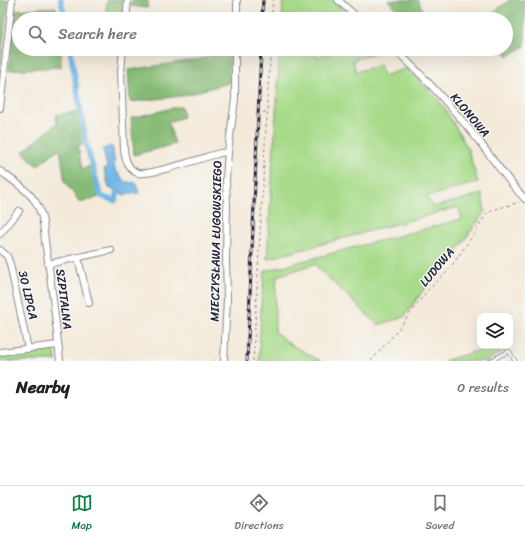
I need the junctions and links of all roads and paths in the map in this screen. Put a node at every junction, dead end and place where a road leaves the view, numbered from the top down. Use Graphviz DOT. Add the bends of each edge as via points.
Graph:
graph roads {
  1 [pos="12,0"];
  2 [pos="128,0"];
  3 [pos="237,0"];
  4 [pos="273,0"];
  5 [pos="338,0"];
  6 [pos="127,12"];
  7 [pos="237,12"];
  8 [pos="272,12"];
  9 [pos="351,12"];
  10 [pos="122,56"];
  11 [pos="235,56"];
  12 [pos="270,56"];
  13 [pos="401,56"];
  14 [pos="0,108"];
  15 [pos="263,112"];
  16 [pos="268,112"];
  17 [pos="228,152"];
  18 [pos="0,171"];
  19 [pos="523,200"];
  20 [pos="19,211"];
  21 [pos="0,234"];
  22 [pos="0,250"];
  23 [pos="111,250"];
  24 [pos="78,258"];
  25 [pos="48,264"];
  26 [pos="89,303"];
  27 [pos="58,345"];
  28 [pos="28,349"];
  29 [pos="0,352"];
  30 [pos="60,361"];
  31 [pos="224,361"];
  32 [pos="254,361"];
  33 [pos="371,361"];
  34 [pos="490,361"];
  35 [pos="515,361"];
  1 -- 14 [label="street"];
  2 -- 6 [label="street"];
  3 -- 7 [label="street"];
  4 -- 8 [label="path"];
  5 -- 9 [label="street"];
  10 -- 17 [label="street" via="124,155 132,169 136,172 150,173"];
  11 -- 17 [label="street, MIECZYSŁAWA ŁUGOWSKIEGO" via="235,99"];
  12 -- 16 [label="path"];
  13 -- 19 [label="street, KLONOWA" via="478,140"];
  15 -- 16 [label="path"];
  16 -- 32 [label="path"];
  17 -- 31 [label="street, MIECZYSŁAWA ŁUGOWSKIEGO"];
  18 -- 25 [label="street, SZPITALNA" via="30,194 39,208 44,222"];
  19 -- 33 [label="path, LUDOWA" via="489,212 448,271 427,291"];
  20 -- 21 [label="street"];
  22 -- 28 [label="street, 30 LIPCA" via="7,256 10,264"];
  23 -- 24 [label="street, SZPITALNA"];
  24 -- 25 [label="street, SZPITALNA"];
  24 -- 26 [label="street, SZPITALNA"];
  25 -- 27 [label="street, SZPITALNA"];
  27 -- 28 [label="street"];
  27 -- 30 [label="street, SZPITALNA"];
  28 -- 29 [label="street"];
  34 -- 35 [label="lane" via="509,351"];
}
